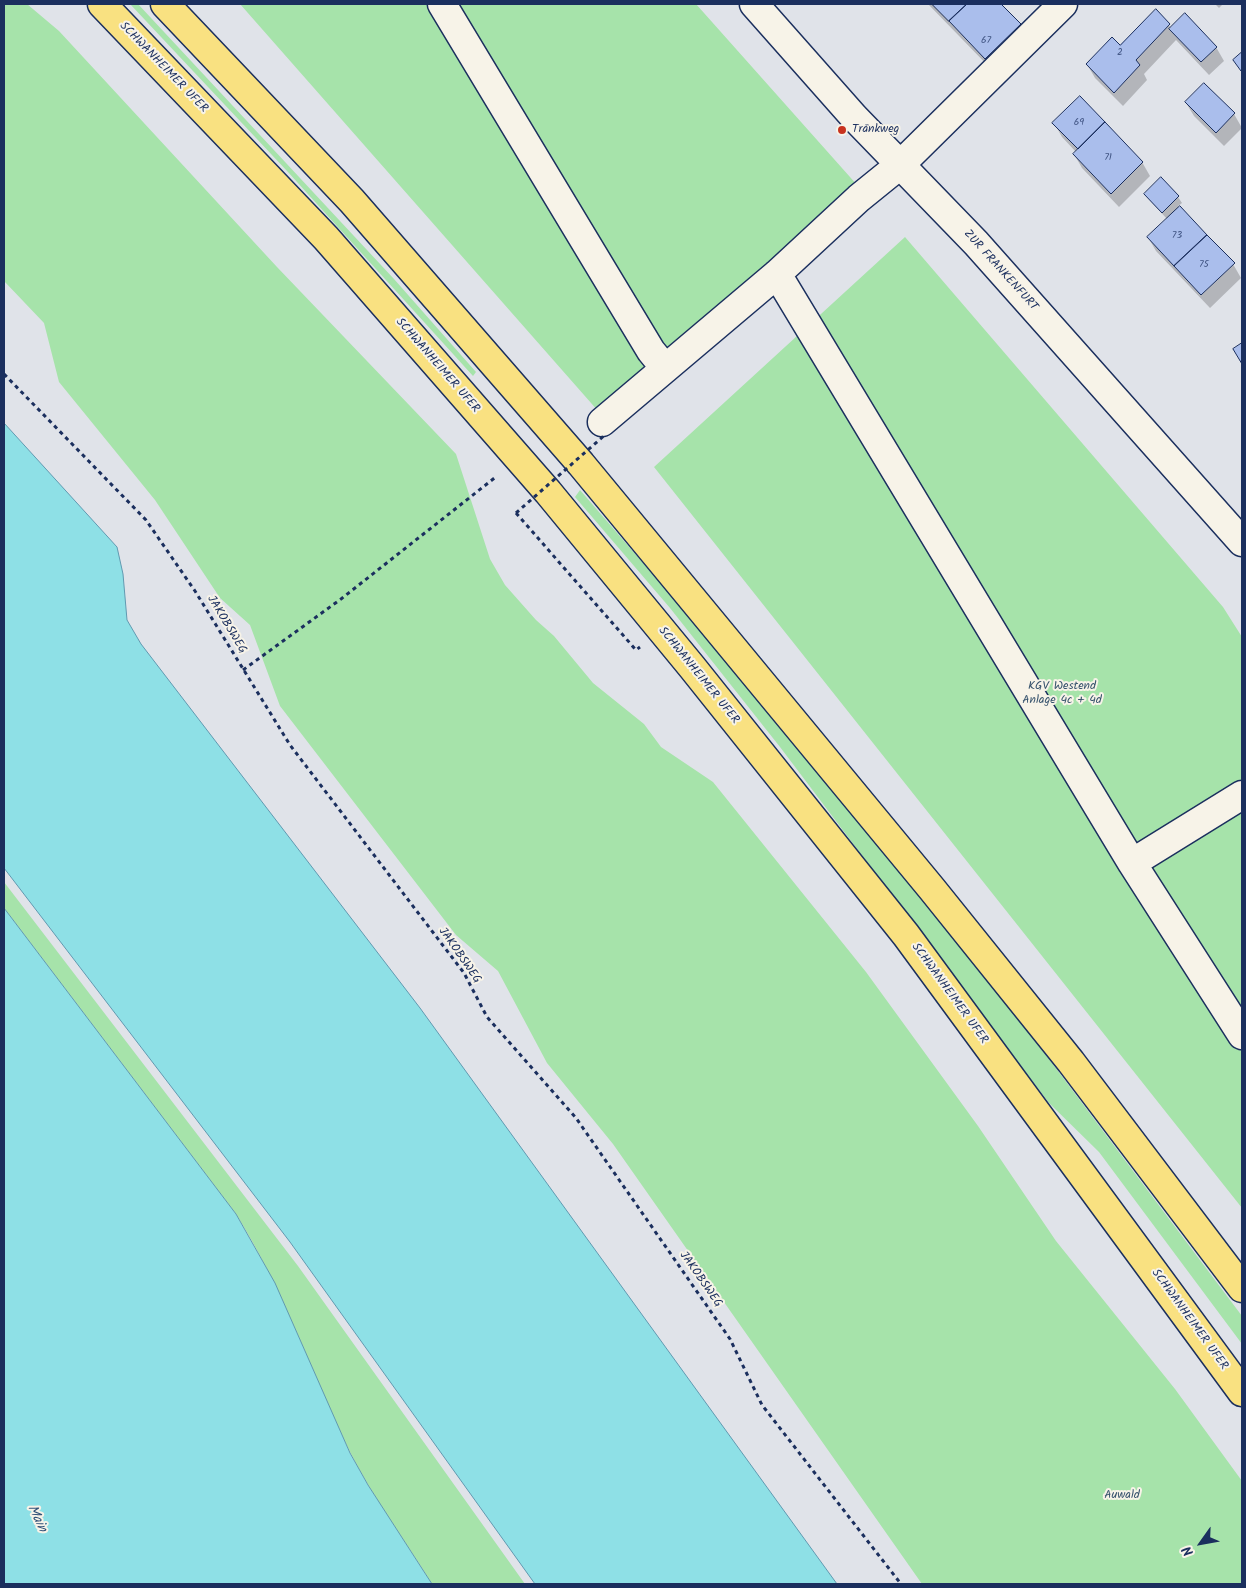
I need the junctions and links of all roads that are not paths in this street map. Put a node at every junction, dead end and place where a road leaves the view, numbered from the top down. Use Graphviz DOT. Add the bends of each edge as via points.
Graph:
graph roads {
  1 [pos="102,4"];
  2 [pos="165,4"];
  3 [pos="442,4"];
  4 [pos="754,4"];
  5 [pos="1062,4"];
  6 [pos="901,164"];
  7 [pos="777,274"];
  8 [pos="665,368"];
  9 [pos="604,428"];
  10 [pos="1242,542"];
  11 [pos="1242,795"];
  12 [pos="1132,863"];
  13 [pos="1242,1036"];
  14 [pos="1242,1288"];
  15 [pos="1242,1392"];
  1 -- 15 [label="main road, SCHWANHEIMER UFER" via="332,246 548,492 692,667 906,934"];
  2 -- 14 [label="main road" via="352,202 582,464 1065,1055"];
  3 -- 8 [label="street" via="651,351"];
  4 -- 6 [label="street, ZUR FRANKENFURT" via="854,117"];
  5 -- 6 [label="street"];
  6 -- 7 [label="street"];
  6 -- 10 [label="street, ZUR FRANKENFURT" via="982,250"];
  7 -- 8 [label="street"];
  7 -- 12 [label="street"];
  8 -- 9 [label="street"];
  11 -- 12 [label="street"];
  12 -- 13 [label="street"];
}
